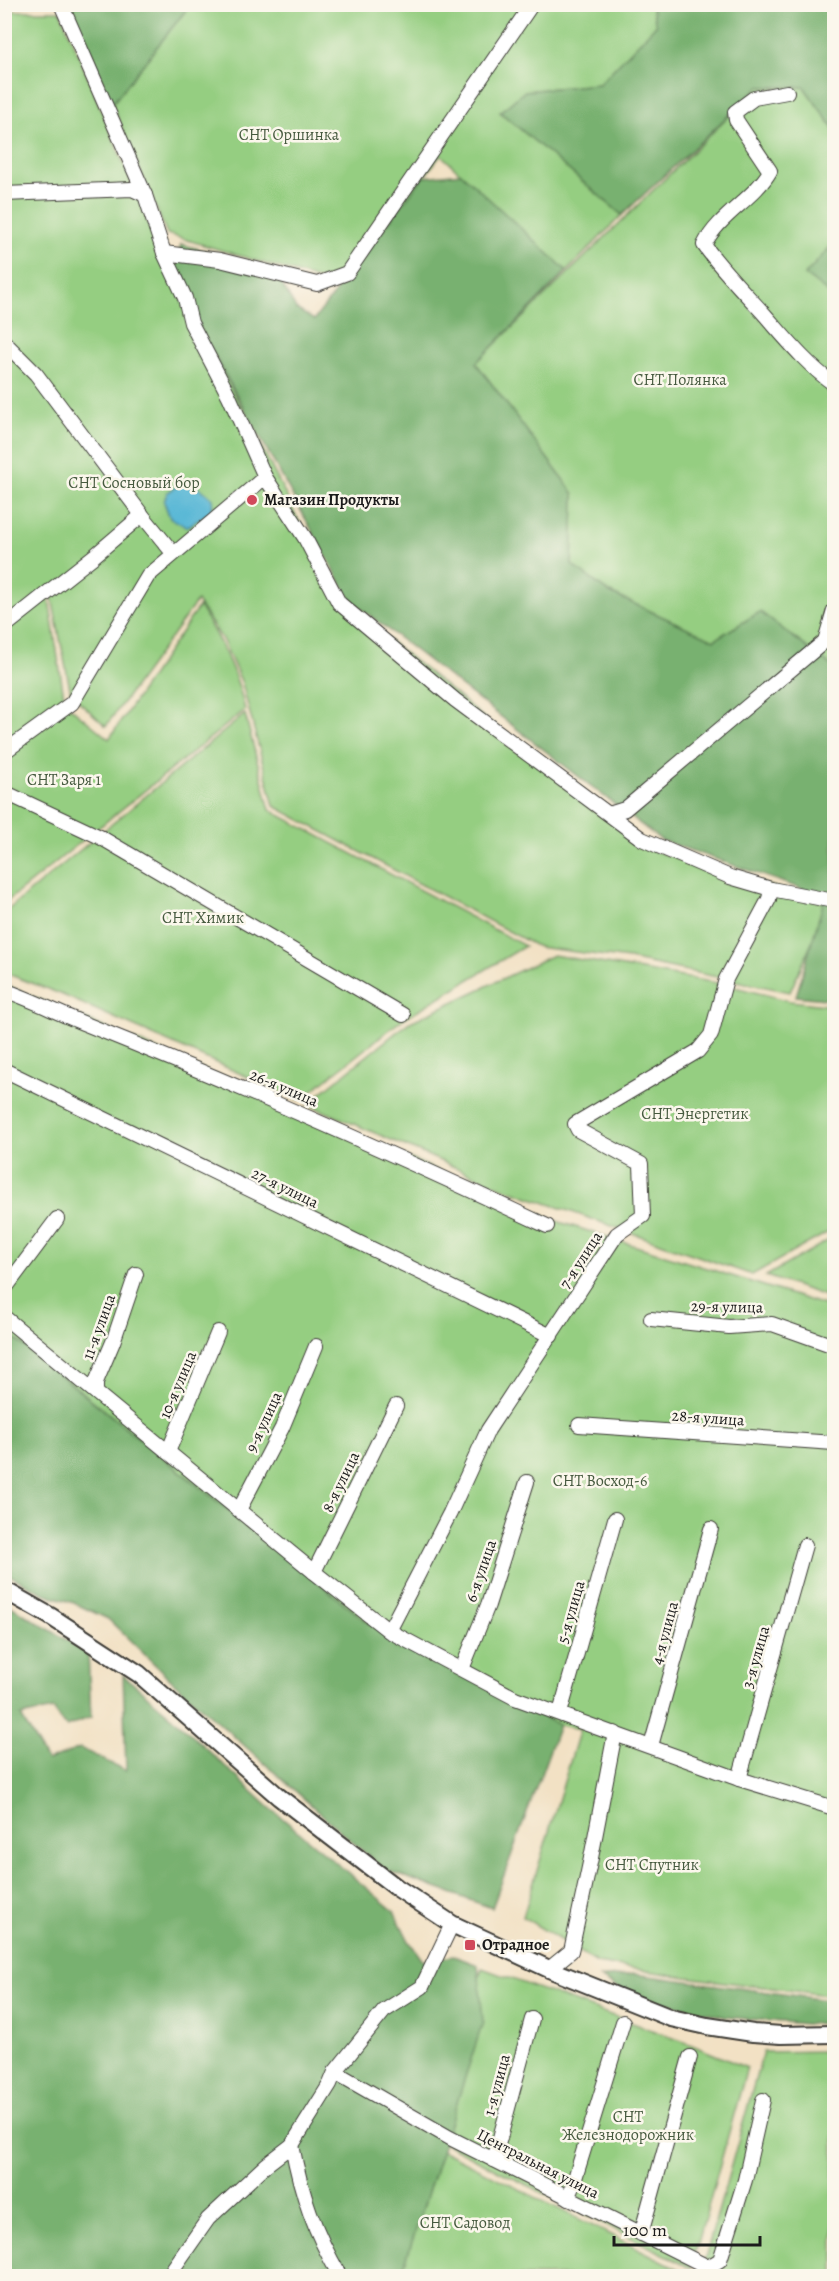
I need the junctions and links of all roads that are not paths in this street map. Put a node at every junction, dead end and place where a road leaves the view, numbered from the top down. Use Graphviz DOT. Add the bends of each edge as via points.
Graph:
graph roads {
  1 [pos="61,4"];
  2 [pos="532,4"];
  3 [pos="787,92"];
  4 [pos="4,194"];
  5 [pos="145,195"];
  6 [pos="164,253"];
  7 [pos="4,342"];
  8 [pos="834,384"];
  9 [pos="264,477"];
  10 [pos="142,515"];
  11 [pos="173,553"];
  12 [pos="834,610"];
  13 [pos="4,627"];
  14 [pos="4,752"];
  15 [pos="4,792"];
  16 [pos="609,814"];
  17 [pos="771,889"];
  18 [pos="834,901"];
  19 [pos="4,990"];
  20 [pos="403,1016"];
  21 [pos="4,1070"];
  22 [pos="57,1219"];
  23 [pos="547,1226"];
  24 [pos="136,1274"];
  25 [pos="4,1290"];
  26 [pos="4,1317"];
  27 [pos="651,1319"];
  28 [pos="218,1332"];
  29 [pos="551,1336"];
  30 [pos="316,1346"];
  31 [pos="834,1346"];
  32 [pos="96,1392"];
  33 [pos="396,1406"];
  34 [pos="579,1425"];
  35 [pos="834,1443"];
  36 [pos="168,1452"];
  37 [pos="527,1482"];
  38 [pos="239,1510"];
  39 [pos="615,1520"];
  40 [pos="711,1529"];
  41 [pos="805,1545"];
  42 [pos="314,1572"];
  43 [pos="4,1590"];
  44 [pos="389,1631"];
  45 [pos="462,1670"];
  46 [pos="560,1713"];
  47 [pos="615,1733"];
  48 [pos="651,1746"];
  49 [pos="739,1779"];
  50 [pos="833,1803"];
  51 [pos="452,1924"];
  52 [pos="549,1969"];
  53 [pos="532,2019"];
  54 [pos="623,2022"];
  55 [pos="834,2034"];
  56 [pos="690,2057"];
  57 [pos="335,2072"];
  58 [pos="763,2100"];
  59 [pos="292,2145"];
  60 [pos="494,2160"];
  61 [pos="569,2198"];
  62 [pos="641,2234"];
  63 [pos="168,2277"];
  64 [pos="340,2277"];
  1 -- 5 [label="street"];
  2 -- 6 [label="street" via="347,273 316,284 220,260"];
  3 -- 8 [label="street" via="754,98 735,112 736,120 770,171 704,245 789,342"];
  4 -- 5 [label="street" via="132,189"];
  5 -- 6 [label="street"];
  6 -- 9 [label="street" via="185,298 191,323 229,396"];
  7 -- 10 [label="street" via="36,374"];
  9 -- 11 [label="street"];
  9 -- 16 [label="street" via="305,538 339,603 455,700"];
  10 -- 11 [label="street"];
  10 -- 13 [label="street"];
  11 -- 14 [label="street" via="148,576 72,703"];
  12 -- 16 [label="street" via="825,641 625,809"];
  15 -- 20 [label="street" via="100,837"];
  16 -- 17 [label="street" via="642,839 730,877"];
  17 -- 18 [label="street"];
  17 -- 29 [label="street, 7-я улица" via="726,979 711,1035 698,1051 575,1124 578,1130 640,1164 643,1216 617,1234"];
  19 -- 23 [label="street, 26-я улица" via="314,1119"];
  21 -- 29 [label="street, 27-я улица"];
  22 -- 25 [label="street"];
  24 -- 32 [label="street, 11-я улица" via="96,1382"];
  26 -- 32 [label="street"];
  27 -- 31 [label="street, 29-я улица" via="729,1327 772,1324"];
  28 -- 36 [label="street, 10-я улица"];
  29 -- 44 [label="street, 7-я улица" via="488,1430"];
  30 -- 38 [label="street, 9-я улица" via="282,1428"];
  32 -- 36 [label="street"];
  33 -- 42 [label="street, 8-я улица"];
  34 -- 35 [label="street, 28-я улица"];
  36 -- 38 [label="street"];
  37 -- 45 [label="street, 6-я улица" via="488,1605"];
  38 -- 42 [label="street"];
  39 -- 46 [label="street, 5-я улица"];
  40 -- 48 [label="street, 4-я улица"];
  41 -- 49 [label="street, 3-я улица"];
  42 -- 44 [label="street"];
  43 -- 51 [label="main road" via="139,1674 297,1811"];
  44 -- 45 [label="street"];
  45 -- 46 [label="street" via="515,1698"];
  46 -- 47 [label="street"];
  47 -- 48 [label="street"];
  47 -- 52 [label="street" via="571,1951"];
  48 -- 49 [label="street"];
  49 -- 50 [label="street"];
  51 -- 52 [label="main road"];
  51 -- 57 [label="street" via="422,1987 384,2011"];
  52 -- 55 [label="main road" via="671,2018 730,2030 781,2035"];
  53 -- 60 [label="street, 1-я улица"];
  54 -- 61 [label="street"];
  56 -- 62 [label="street"];
  57 -- 59 [label="street"];
  57 -- 60 [label="street, Центральная улица"];
  58 -- 62 [label="street, Центральная улица" via="745,2180 720,2260 708,2267"];
  59 -- 63 [label="street" via="208,2219"];
  59 -- 64 [label="street" via="298,2177 321,2242"];
  60 -- 61 [label="street, Центральная улица"];
  61 -- 62 [label="street, Центральная улица"];
}
